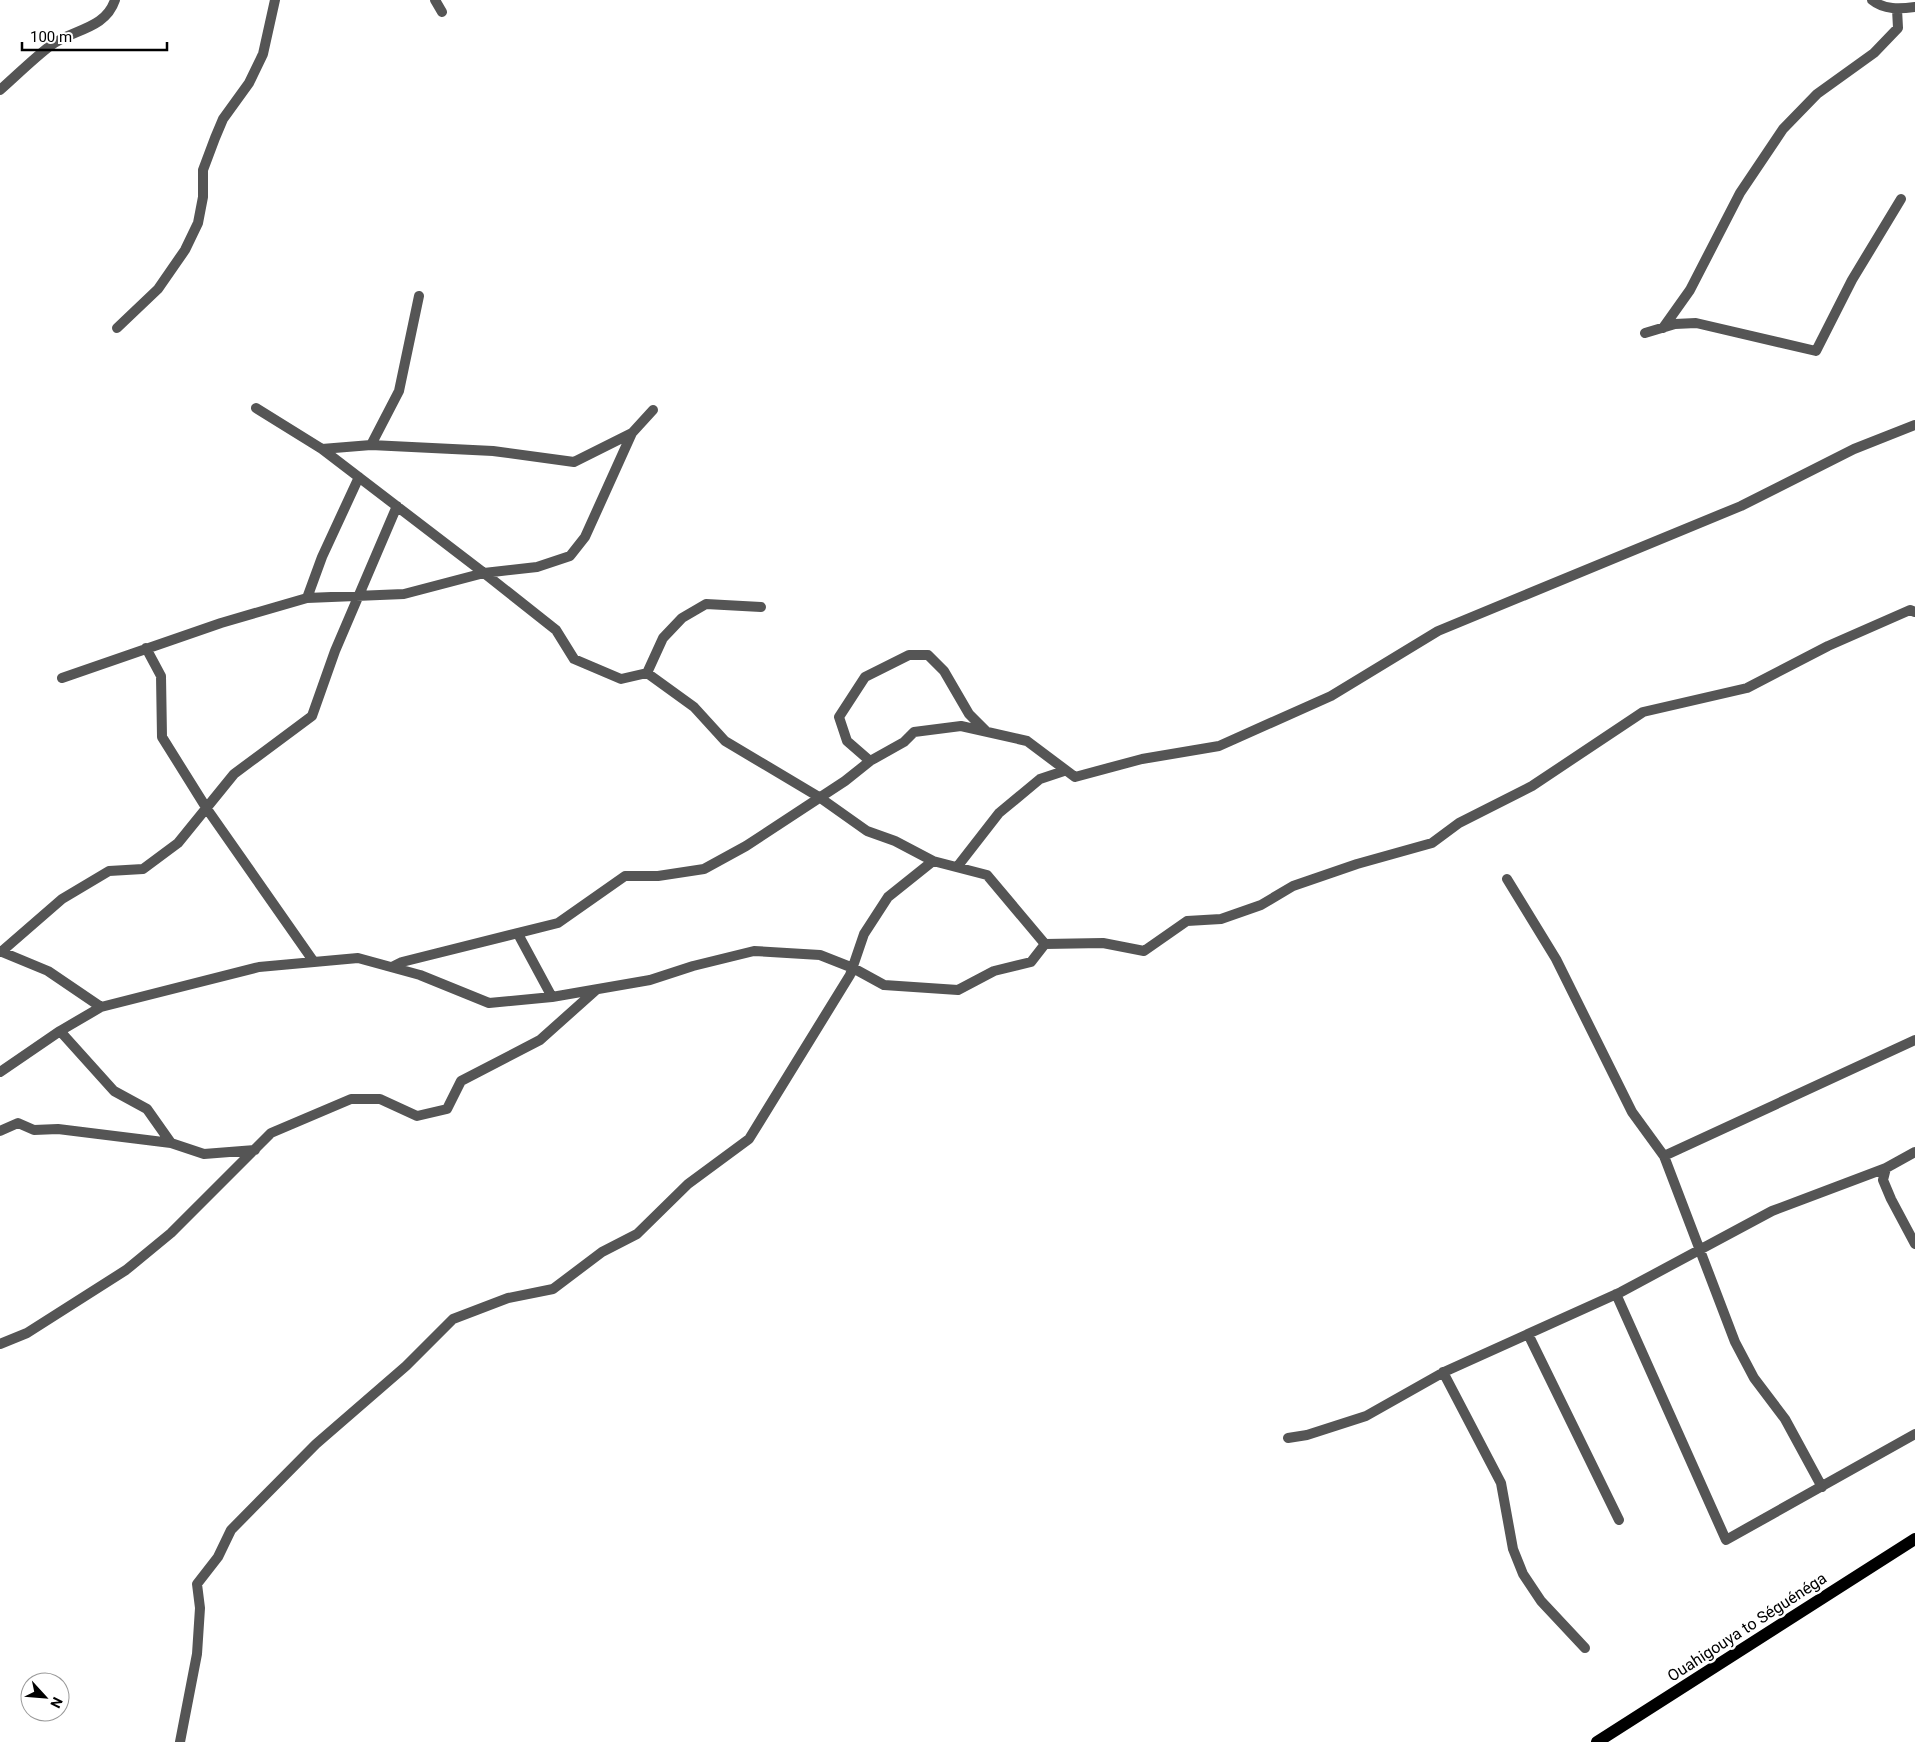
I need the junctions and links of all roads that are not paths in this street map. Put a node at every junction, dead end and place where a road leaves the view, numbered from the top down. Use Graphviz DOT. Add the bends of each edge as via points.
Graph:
graph roads {
  1 [pos="115,0"];
  2 [pos="275,0"];
  3 [pos="435,0"];
  4 [pos="1872,0"];
  5 [pos="1915,7"];
  6 [pos="1897,9"];
  7 [pos="442,12"];
  8 [pos="0,90"];
  9 [pos="1901,199"];
  10 [pos="419,296"];
  11 [pos="117,328"];
  12 [pos="1663,328"];
  13 [pos="1645,333"];
  14 [pos="256,408"];
  15 [pos="653,410"];
  16 [pos="1915,425"];
  17 [pos="632,433"];
  18 [pos="371,445"];
  19 [pos="322,449"];
  20 [pos="360,477"];
  21 [pos="397,506"];
  22 [pos="484,573"];
  23 [pos="359,596"];
  24 [pos="307,598"];
  25 [pos="761,607"];
  26 [pos="1915,612"];
  27 [pos="146,648"];
  28 [pos="647,673"];
  29 [pos="62,678"];
  30 [pos="988,733"];
  31 [pos="870,761"];
  32 [pos="1064,771"];
  33 [pos="819,797"];
  34 [pos="207,809"];
  35 [pos="933,861"];
  36 [pos="957,867"];
  37 [pos="1507,878"];
  38 [pos="518,934"];
  39 [pos="1045,944"];
  40 [pos="0,952"];
  41 [pos="314,962"];
  42 [pos="392,967"];
  43 [pos="853,968"];
  44 [pos="597,990"];
  45 [pos="552,997"];
  46 [pos="101,1007"];
  47 [pos="60,1030"];
  48 [pos="1915,1040"];
  49 [pos="0,1072"];
  50 [pos="0,1131"];
  51 [pos="171,1143"];
  52 [pos="255,1150"];
  53 [pos="1915,1152"];
  54 [pos="1664,1156"];
  55 [pos="1886,1168"];
  56 [pos="1915,1244"];
  57 [pos="1699,1250"];
  58 [pos="1616,1294"];
  59 [pos="1528,1334"];
  60 [pos="0,1344"];
  61 [pos="1443,1372"];
  62 [pos="1915,1434"];
  63 [pos="1288,1438"];
  64 [pos="1822,1487"];
  65 [pos="1619,1520"];
  66 [pos="1915,1539"];
  67 [pos="1585,1648"];
  68 [pos="180,1742"];
  69 [pos="1597,1742"];
  1 -- 8 [label="street" via="111,13 52,44"];
  2 -- 11 [label="street" via="263,54 249,82 224,118 203,170 204,197 198,223 185,250 158,289"];
  3 -- 7 [label="street"];
  4 -- 6 [label="street"];
  5 -- 6 [label="street"];
  6 -- 12 [label="street" via="1898,28 1874,53 1817,94 1782,129 1740,193 1690,290"];
  9 -- 12 [label="street" via="1852,280 1816,351 1696,323"];
  10 -- 18 [label="street" via="399,391"];
  12 -- 13 [label="street"];
  14 -- 19 [label="street"];
  15 -- 17 [label="street"];
  16 -- 32 [label="street" via="1854,449 1741,506 1438,631 1331,696 1219,746 1142,759 1075,777"];
  17 -- 18 [label="street" via="574,462 493,451"];
  17 -- 22 [label="street" via="585,538 570,556 537,567"];
  18 -- 19 [label="street"];
  19 -- 20 [label="street"];
  20 -- 21 [label="street"];
  20 -- 24 [label="street" via="322,557"];
  21 -- 22 [label="street"];
  21 -- 23 [label="street"];
  22 -- 23 [label="street" via="404,594"];
  22 -- 28 [label="street" via="556,630 574,659 621,679"];
  23 -- 24 [label="street"];
  23 -- 34 [label="street" via="334,651 312,716 234,774"];
  24 -- 27 [label="street"];
  25 -- 28 [label="street" via="706,604 682,618 663,638"];
  26 -- 39 [label="street" via="1910,610 1828,646 1747,688 1643,712 1532,786 1459,823 1432,843 1293,886 1261,905 1221,919 1187,920 1144,952 1103,942"];
  27 -- 29 [label="street"];
  27 -- 34 [label="street" via="161,676 162,737"];
  28 -- 33 [label="street" via="694,707 724,742"];
  30 -- 31 [label="street" via="961,726 914,732 904,742"];
  30 -- 31 [label="street" via="969,714 944,671 928,655 909,655 865,677 839,717 846,741"];
  30 -- 32 [label="street" via="1027,741"];
  31 -- 33 [label="street"];
  32 -- 36 [label="street" via="1040,779 999,813"];
  33 -- 35 [label="street" via="867,831"];
  33 -- 38 [label="street" via="746,846 704,869 658,876 624,876 558,923"];
  34 -- 40 [label="street" via="178,843 143,869 109,871 62,899"];
  34 -- 41 [label="street"];
  35 -- 36 [label="street"];
  35 -- 43 [label="street" via="888,897 864,934"];
  36 -- 39 [label="street" via="987,875"];
  37 -- 54 [label="street" via="1556,959 1632,1112"];
  38 -- 42 [label="street"];
  38 -- 45 [label="street"];
  39 -- 43 [label="street" via="1031,962 994,971 958,990 884,985"];
  40 -- 46 [label="street" via="48,971"];
  41 -- 42 [label="street" via="358,958"];
  41 -- 46 [label="street" via="259,967"];
  42 -- 45 [label="street" via="488,1003"];
  43 -- 44 [label="street" via="820,955 754,952 692,966 650,980"];
  43 -- 68 [label="street" via="749,1138 688,1184 637,1234 602,1252 553,1289 508,1298 453,1319 406,1366 316,1444 231,1530 218,1557 197,1584 200,1608 197,1654"];
  44 -- 45 [label="street"];
  44 -- 52 [label="street" via="540,1040 462,1081 447,1109 418,1116 380,1100 351,1099 271,1133"];
  46 -- 47 [label="street"];
  47 -- 49 [label="street"];
  47 -- 51 [label="street" via="114,1091 147,1109"];
  48 -- 54 [label="street"];
  50 -- 51 [label="street" via="18,1123 34,1130 58,1129"];
  51 -- 52 [label="street" via="204,1154"];
  52 -- 60 [label="street" via="171,1233 126,1270 27,1333"];
  53 -- 55 [label="street"];
  54 -- 57 [label="street"];
  55 -- 56 [label="street" via="1883,1180"];
  55 -- 57 [label="street" via="1772,1211"];
  57 -- 58 [label="street"];
  57 -- 64 [label="street" via="1735,1342 1754,1378 1785,1419"];
  58 -- 59 [label="street"];
  58 -- 64 [label="street" via="1726,1540"];
  59 -- 61 [label="street"];
  59 -- 65 [label="street"];
  61 -- 63 [label="street" via="1366,1416"];
  61 -- 67 [label="street" via="1501,1482 1513,1549 1523,1574 1541,1601"];
  62 -- 64 [label="street"];
  66 -- 69 [label="main road, Ouahigouya to Séguénéga"];
}
